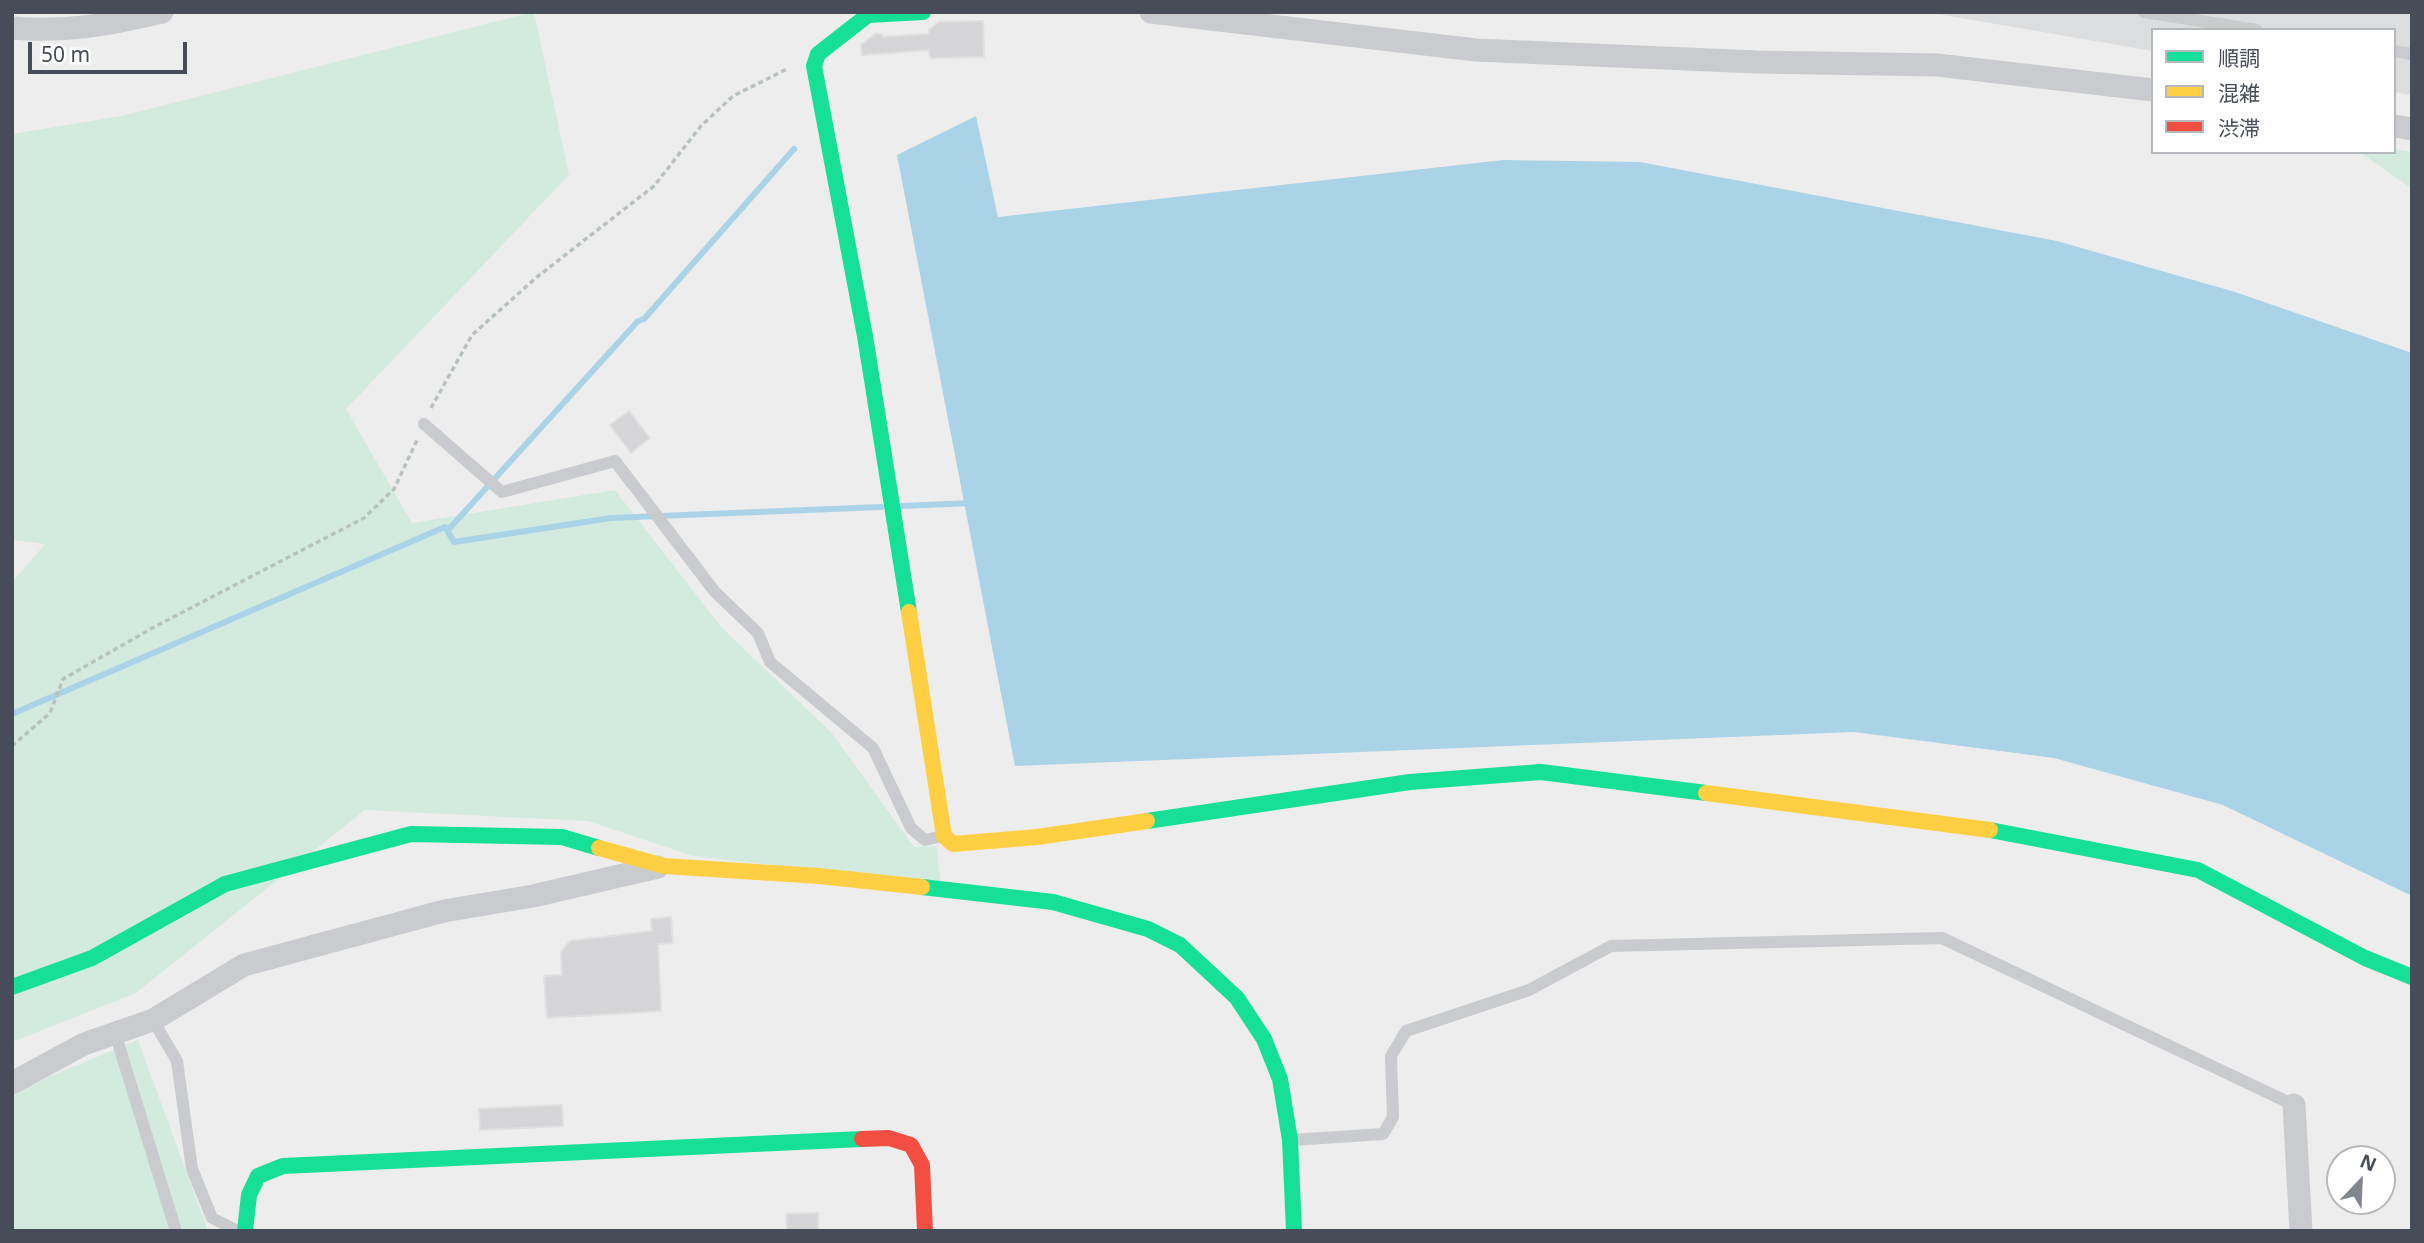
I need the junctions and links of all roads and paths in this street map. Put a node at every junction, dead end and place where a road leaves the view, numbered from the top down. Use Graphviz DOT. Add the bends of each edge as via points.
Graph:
graph roads {
  1 [pos="162,12"];
  2 [pos="923,12"];
  3 [pos="1151,12"];
  4 [pos="1189,12"];
  5 [pos="2144,12"];
  6 [pos="12,28"];
  7 [pos="2244,28"];
  8 [pos="1476,50"];
  9 [pos="818,54"];
  10 [pos="2151,90"];
  11 [pos="424,424"];
  12 [pos="12,746"];
  13 [pos="944,836"];
  14 [pos="664,866"];
  15 [pos="2412,977"];
  16 [pos="12,987"];
  17 [pos="153,1020"];
  18 [pos="116,1033"];
  19 [pos="12,1083"];
  20 [pos="2294,1105"];
  21 [pos="1290,1140"];
  22 [pos="176,1231"];
  23 [pos="238,1231"];
  24 [pos="245,1231"];
  25 [pos="925,1231"];
  26 [pos="1294,1231"];
  27 [pos="2301,1231"];
  1 -- 6 [label="street" via="91,28"];
  2 -- 9 [label="street" via="868,15"];
  3 -- 8 [label="street"];
  4 -- 8 [label="street"];
  5 -- 7 [label="lane"];
  8 -- 10 [label="street" via="1937,65"];
  9 -- 11 [label="path" via="733,96 701,126 654,186 537,277 472,335"];
  9 -- 13 [label="street" via="814,66 865,336"];
  11 -- 12 [label="path" via="394,489 364,518 63,679 50,713"];
  11 -- 13 [label="lane" via="502,492 615,461 715,592 758,633 770,662 873,748 911,828 925,840"];
  13 -- 15 [label="street" via="953,844 1037,837 1410,782 1541,772 1971,826 2198,870 2365,958"];
  14 -- 16 [label="street" via="562,837 411,834 225,884 92,958"];
  14 -- 17 [label="street" via="444,911 244,965"];
  14 -- 21 [label="street" via="1000,894 1077,908 1148,929 1180,945 1237,998 1264,1039 1280,1079"];
  17 -- 18 [label="street"];
  17 -- 23 [label="lane" via="177,1061 192,1170 212,1218"];
  18 -- 19 [label="street" via="84,1044"];
  18 -- 22 [label="lane"];
  20 -- 21 [label="lane" via="1942,939 1611,946 1529,990 1406,1031 1391,1056 1393,1117 1383,1133"];
  20 -- 27 [label="street"];
  21 -- 26 [label="street"];
  24 -- 25 [label="street" via="249,1195 258,1176 283,1166 889,1138 911,1145 922,1165"];
}
